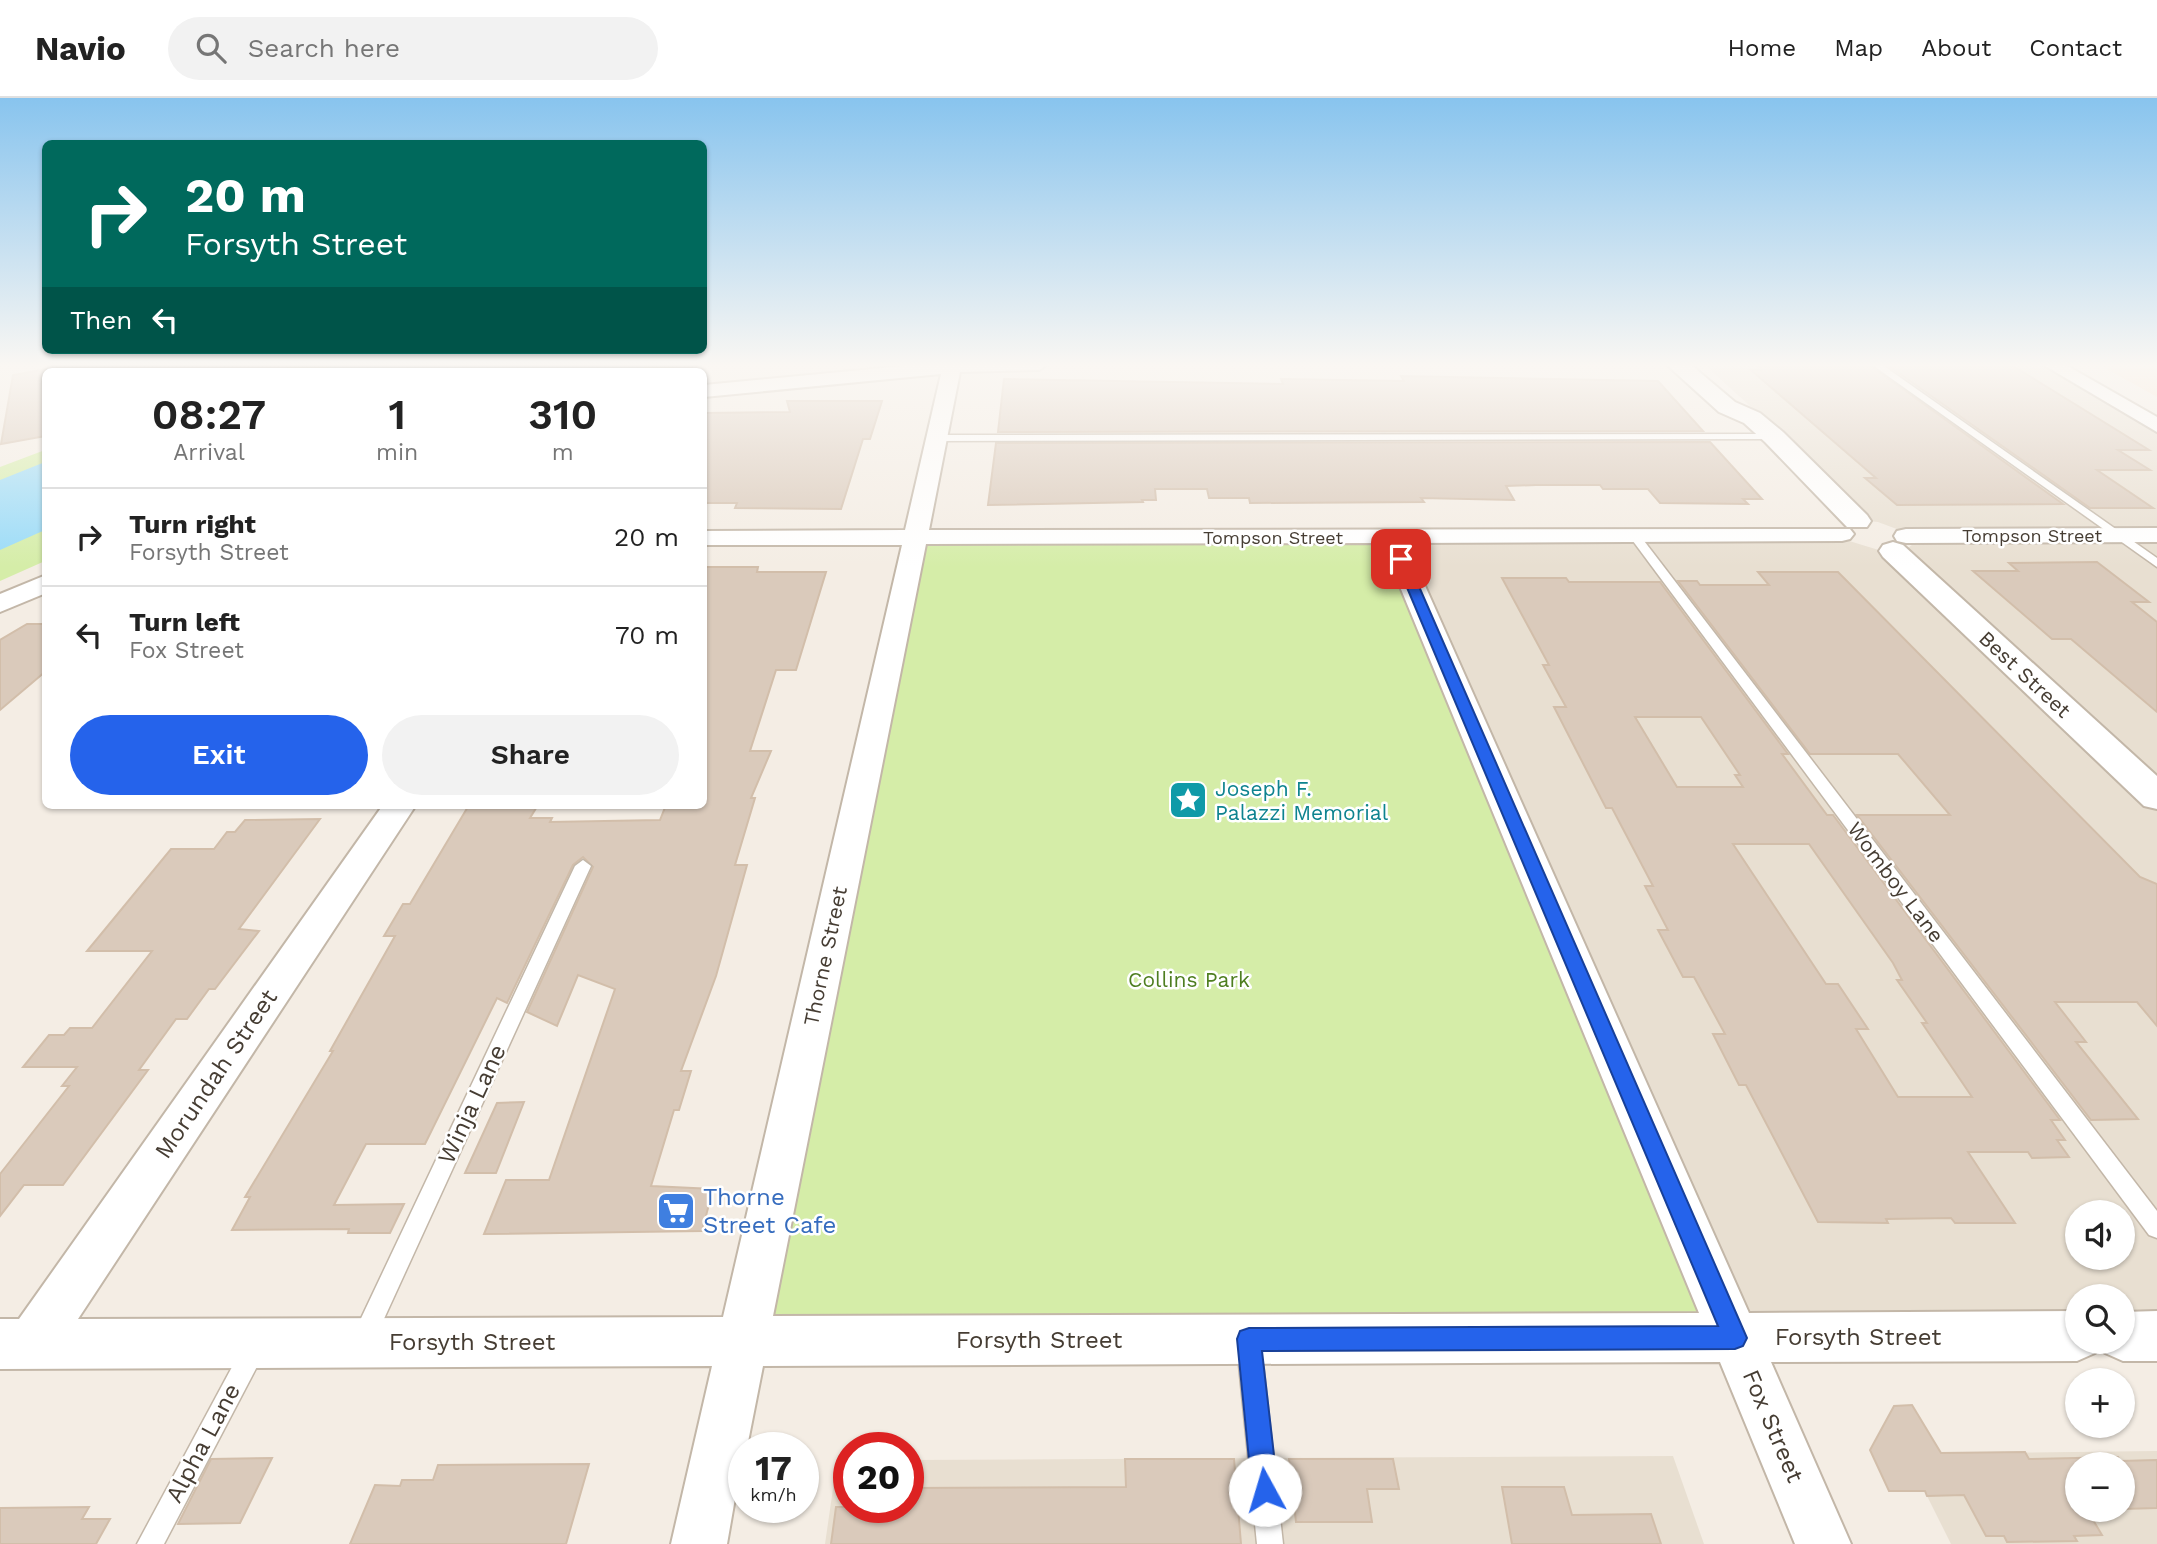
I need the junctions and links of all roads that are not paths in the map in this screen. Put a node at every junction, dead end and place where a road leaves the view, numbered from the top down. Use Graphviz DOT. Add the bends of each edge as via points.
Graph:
graph roads {
  1 [pos="937,431"];
  2 [pos="1768,431"];
  3 [pos="1971,431"];
  4 [pos="1774,437"];
  5 [pos="936,438"];
  6 [pos="1850,528"];
  7 [pos="1634,535"];
  8 [pos="2118,535"];
  9 [pos="2157,535"];
  10 [pos="1391,536"];
  11 [pos="707,538"];
  12 [pos="915,538"];
  13 [pos="1900,543"];
  14 [pos="2157,563"];
  15 [pos="42,585"];
  16 [pos="0,604"];
  17 [pos="2157,797"];
  18 [pos="397,809"];
  19 [pos="583,866"];
  20 [pos="2157,1228"];
  21 [pos="2065,1336"];
  22 [pos="2135,1336"];
  23 [pos="2157,1336"];
  24 [pos="1735,1338"];
  25 [pos="1249,1339"];
  26 [pos="743,1342"];
  27 [pos="257,1343"];
  28 [pos="361,1343"];
  29 [pos="16,1344"];
  30 [pos="150,1544"];
  31 [pos="699,1544"];
  32 [pos="1270,1544"];
  33 [pos="1823,1544"];
  1 -- 5 [label="street, Thorne Street"];
  2 -- 4 [label="street"];
  3 -- 8 [label="lane"];
  4 -- 5 [label="lane"];
  4 -- 6 [label="street"];
  5 -- 12 [label="street, Thorne Street"];
  6 -- 7 [label="street, Tompson Street"];
  6 -- 13 [label="street" via="1858,544"];
  7 -- 10 [label="street, Tompson Street"];
  7 -- 20 [label="lane, Womboy Lane"];
  8 -- 9 [label="street, Tompson Street"];
  8 -- 13 [label="street, Tompson Street"];
  8 -- 14 [label="lane"];
  10 -- 12 [label="street, Tompson Street"];
  10 -- 24 [label="street, Fox Street"];
  11 -- 12 [label="street, Tompson Street"];
  12 -- 26 [label="street, Thorne Street"];
  13 -- 17 [label="street, Best Street"];
  15 -- 16 [label="street"];
  18 -- 29 [label="street, Morundah Street"];
  19 -- 28 [label="lane, Winja Lane"];
  21 -- 24 [label="street, Forsyth Street"];
  22 -- 23 [label="street"];
  24 -- 25 [label="street, Forsyth Street"];
  24 -- 33 [label="street, Fox Street"];
  25 -- 26 [label="street, Forsyth Street"];
  25 -- 32 [label="lane"];
  26 -- 28 [label="street, Forsyth Street"];
  26 -- 31 [label="street, Thorne Street"];
  27 -- 28 [label="street, Forsyth Street"];
  27 -- 29 [label="street, Forsyth Street"];
  27 -- 30 [label="lane, Alpha Lane"];
}
